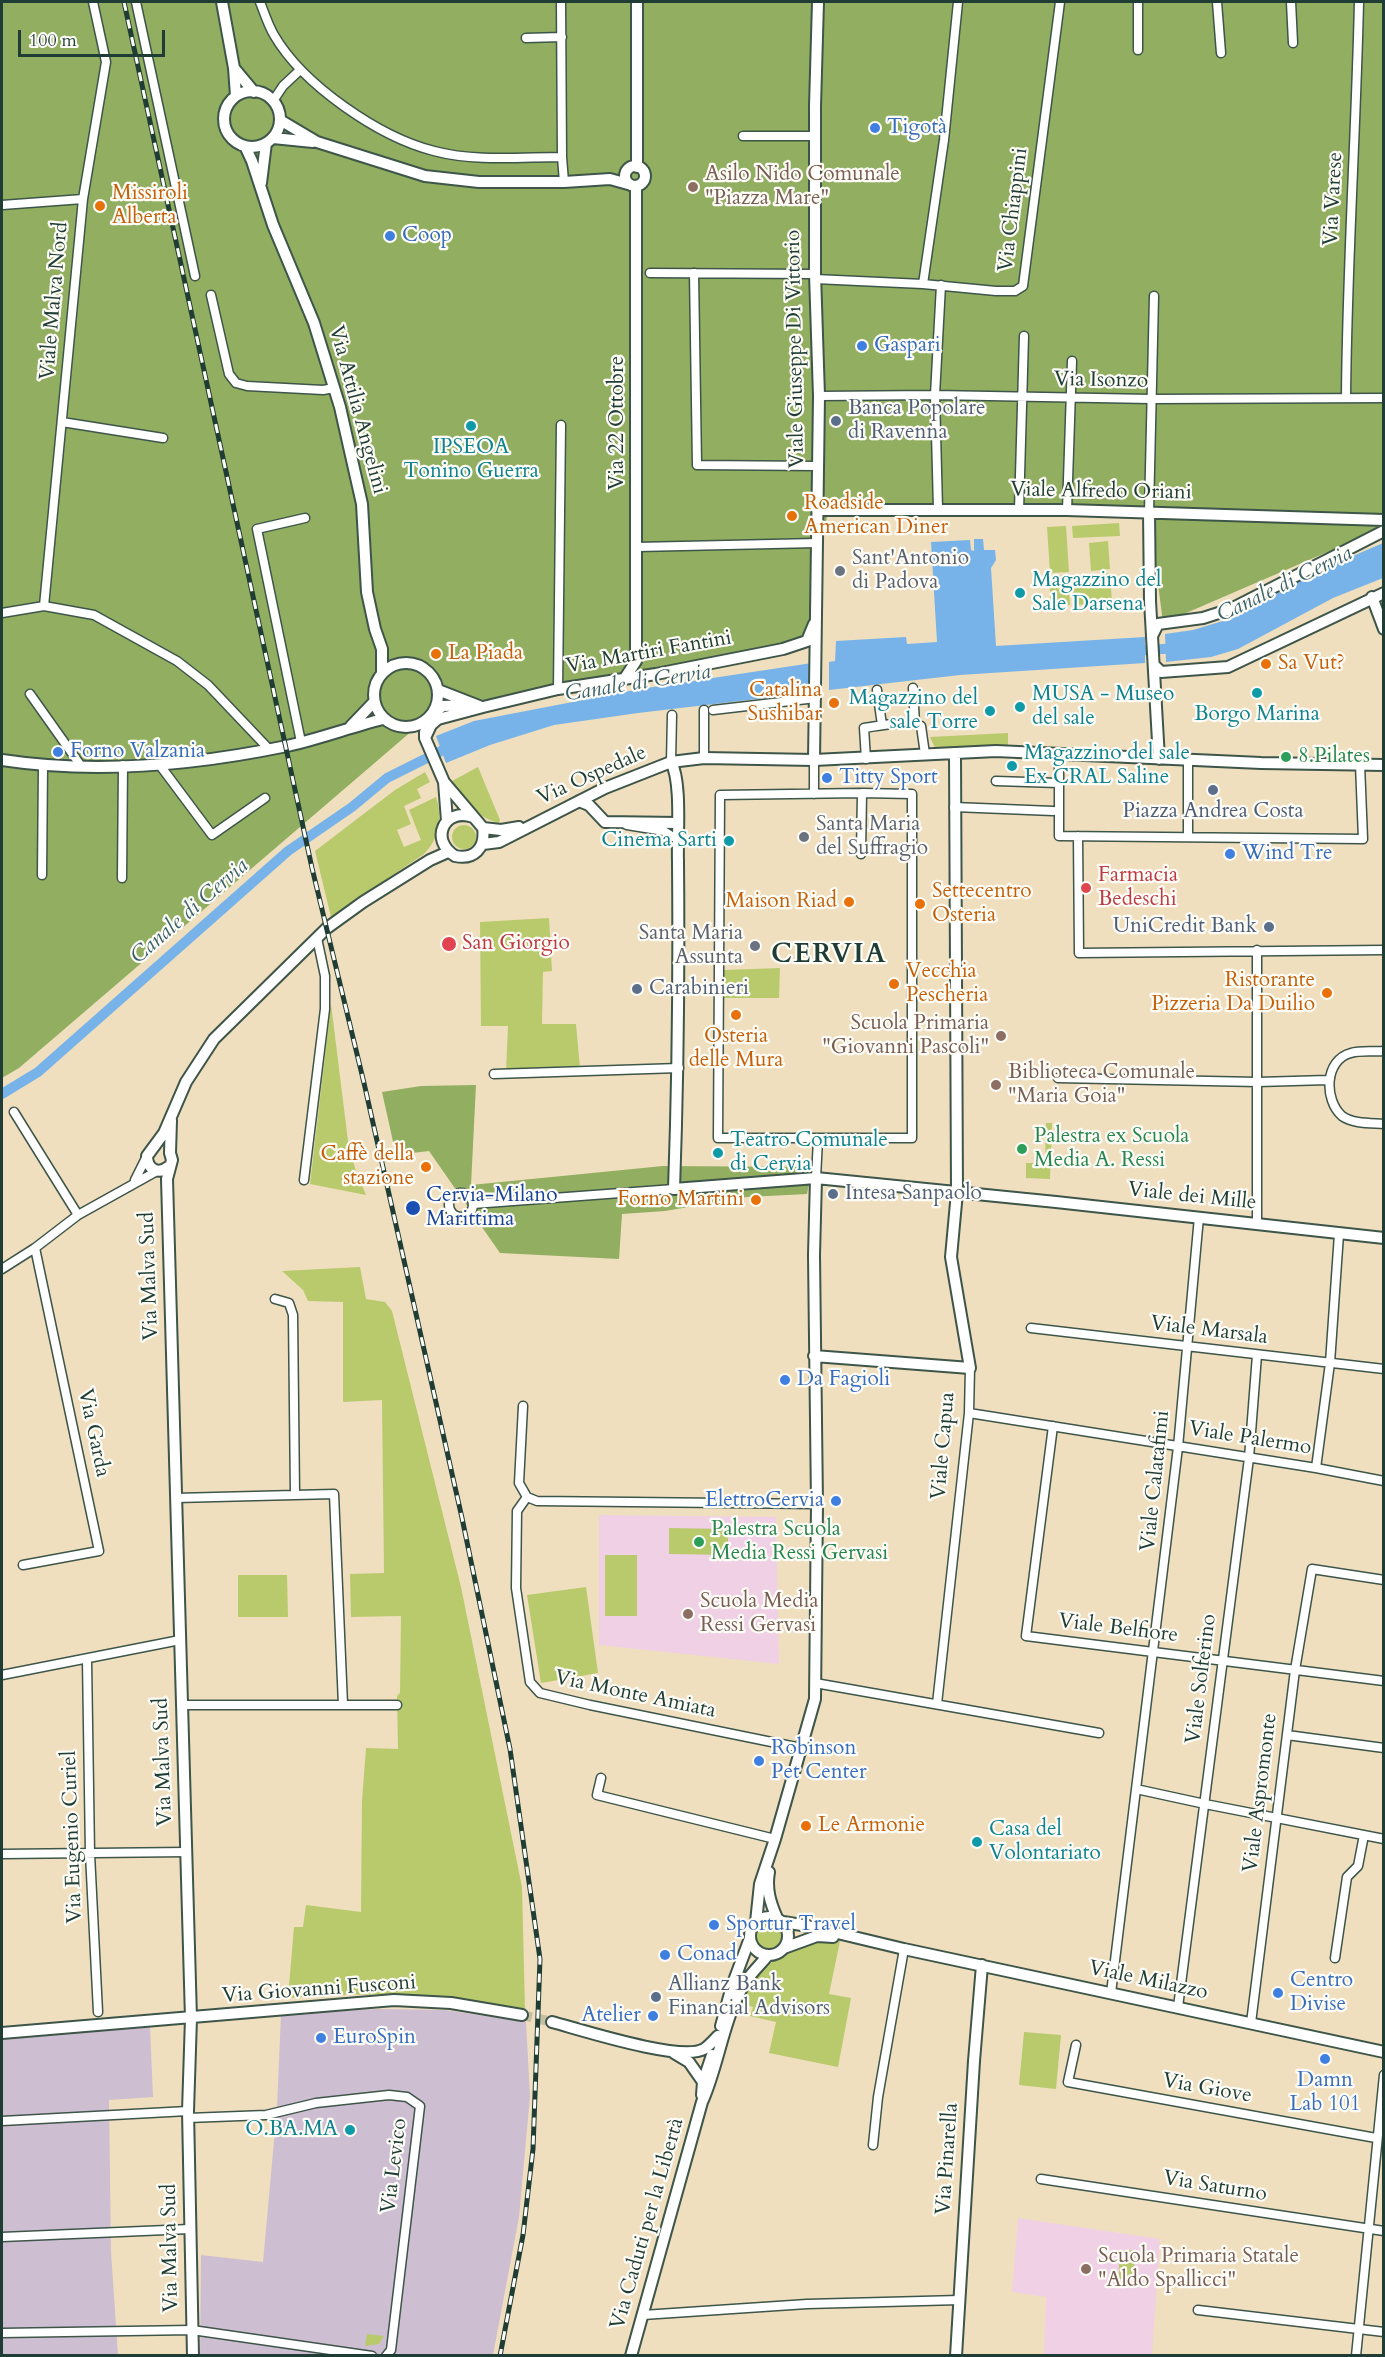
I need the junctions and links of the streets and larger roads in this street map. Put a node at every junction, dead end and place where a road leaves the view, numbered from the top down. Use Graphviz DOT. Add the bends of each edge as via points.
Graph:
graph roads {
  1 [pos="93,2"];
  2 [pos="135,2"];
  3 [pos="222,2"];
  4 [pos="260,2"];
  5 [pos="561,2"];
  6 [pos="637,2"];
  7 [pos="818,2"];
  8 [pos="958,2"];
  9 [pos="1060,2"];
  10 [pos="1138,2"];
  11 [pos="1217,2"];
  12 [pos="1291,2"];
  13 [pos="1359,2"];
  14 [pos="562,37"];
  15 [pos="526,38"];
  16 [pos="1293,43"];
  17 [pos="1138,50"];
  18 [pos="1221,52"];
  19 [pos="234,68"];
  20 [pos="300,70"];
  21 [pos="254,92"];
  22 [pos="236,96"];
  23 [pos="273,101"];
  24 [pos="280,120"];
  25 [pos="743,136"];
  26 [pos="815,136"];
  27 [pos="269,141"];
  28 [pos="317,142"];
  29 [pos="245,146"];
  30 [pos="562,157"];
  31 [pos="631,169"];
  32 [pos="610,179"];
  33 [pos="564,182"];
  34 [pos="632,185"];
  35 [pos="261,189"];
  36 [pos="83,199"];
  37 [pos="2,205"];
  38 [pos="650,273"];
  39 [pos="694,273"];
  40 [pos="195,276"];
  41 [pos="815,276"];
  42 [pos="923,284"];
  43 [pos="941,285"];
  44 [pos="211,295"];
  45 [pos="1154,296"];
  46 [pos="1024,336"];
  47 [pos="1072,361"];
  48 [pos="334,388"];
  49 [pos="935,395"];
  50 [pos="819,396"];
  51 [pos="1022,398"];
  52 [pos="1070,398"];
  53 [pos="1346,398"];
  54 [pos="1383,398"];
  55 [pos="1151,399"];
  56 [pos="62,422"];
  57 [pos="561,425"];
  58 [pos="163,438"];
  59 [pos="817,466"];
  60 [pos="938,509"];
  61 [pos="817,510"];
  62 [pos="1018,510"];
  63 [pos="1067,510"];
  64 [pos="1149,512"];
  65 [pos="305,518"];
  66 [pos="1383,520"];
  67 [pos="1383,531"];
  68 [pos="817,543"];
  69 [pos="637,547"];
  70 [pos="1383,593"];
  71 [pos="1372,597"];
  72 [pos="44,606"];
  73 [pos="1152,612"];
  74 [pos="2,613"];
  75 [pos="817,617"];
  76 [pos="1164,623"];
  77 [pos="1383,629"];
  78 [pos="1152,636"];
  79 [pos="382,649"];
  80 [pos="636,661"];
  81 [pos="401,663"];
  82 [pos="1154,665"];
  83 [pos="382,672"];
  84 [pos="656,674"];
  85 [pos="625,678"];
  86 [pos="913,687"];
  87 [pos="558,689"];
  88 [pos="438,690"];
  89 [pos="877,690"];
  90 [pos="30,694"];
  91 [pos="816,699"];
  92 [pos="374,702"];
  93 [pos="478,706"];
  94 [pos="434,712"];
  95 [pos="672,715"];
  96 [pos="383,719"];
  97 [pos="425,722"];
  98 [pos="915,723"];
  99 [pos="882,725"];
  100 [pos="351,727"];
  101 [pos="411,727"];
  102 [pos="425,738"];
  103 [pos="301,741"];
  104 [pos="266,746"];
  105 [pos="955,753"];
  106 [pos="925,754"];
  107 [pos="1059,755"];
  108 [pos="218,758"];
  109 [pos="704,758"];
  110 [pos="866,759"];
  111 [pos="1160,759"];
  112 [pos="2,760"];
  113 [pos="814,760"];
  114 [pos="1188,760"];
  115 [pos="671,762"];
  116 [pos="159,764"];
  117 [pos="1360,764"];
  118 [pos="123,765"];
  119 [pos="1383,765"];
  120 [pos="43,766"];
  121 [pos="81,766"];
  122 [pos="996,781"];
  123 [pos="444,782"];
  124 [pos="1058,783"];
  125 [pos="605,788"];
  126 [pos="862,793"];
  127 [pos="814,794"];
  128 [pos="265,798"];
  129 [pos="579,801"];
  130 [pos="954,807"];
  131 [pos="1053,811"];
  132 [pos="597,812"];
  133 [pos="473,817"];
  134 [pos="447,821"];
  135 [pos="621,823"];
  136 [pos="678,823"];
  137 [pos="528,826"];
  138 [pos="483,828"];
  139 [pos="1078,836"];
  140 [pos="441,837"];
  141 [pos="1188,837"];
  142 [pos="678,840"];
  143 [pos="483,844"];
  144 [pos="448,852"];
  145 [pos="861,854"];
  146 [pos="430,860"];
  147 [pos="42,874"];
  148 [pos="122,878"];
  149 [pos="317,938"];
  150 [pos="1257,950"];
  151 [pos="1383,950"];
  152 [pos="1383,1051"];
  153 [pos="679,1068"];
  154 [pos="494,1074"];
  155 [pos="1058,1078"];
  156 [pos="1328,1080"];
  157 [pos="1258,1082"];
  158 [pos="14,1112"];
  159 [pos="171,1120"];
  160 [pos="1383,1124"];
  161 [pos="818,1139"];
  162 [pos="151,1152"];
  163 [pos="170,1152"];
  164 [pos="168,1167"];
  165 [pos="157,1172"];
  166 [pos="816,1179"];
  167 [pos="304,1180"];
  168 [pos="133,1183"];
  169 [pos="675,1189"];
  170 [pos="957,1192"];
  171 [pos="473,1204"];
  172 [pos="78,1215"];
  173 [pos="1199,1217"];
  174 [pos="1257,1223"];
  175 [pos="1339,1234"];
  176 [pos="1383,1239"];
  177 [pos="35,1248"];
  178 [pos="2,1269"];
  179 [pos="275,1299"];
  180 [pos="1031,1328"];
  181 [pos="1188,1347"];
  182 [pos="1257,1355"];
  183 [pos="814,1356"];
  184 [pos="1330,1363"];
  185 [pos="970,1368"];
  186 [pos="1383,1369"];
  187 [pos="522,1406"];
  188 [pos="969,1413"];
  189 [pos="1053,1425"];
  190 [pos="1178,1447"];
  191 [pos="1249,1458"];
  192 [pos="1316,1468"];
  193 [pos="1383,1481"];
  194 [pos="295,1495"];
  195 [pos="527,1497"];
  196 [pos="176,1498"];
  197 [pos="818,1504"];
  198 [pos="23,1565"];
  199 [pos="1383,1580"];
  200 [pos="180,1640"];
  201 [pos="1154,1652"];
  202 [pos="87,1660"];
  203 [pos="1223,1660"];
  204 [pos="1295,1670"];
  205 [pos="2,1675"];
  206 [pos="1383,1682"];
  207 [pos="815,1683"];
  208 [pos="937,1704"];
  209 [pos="182,1705"];
  210 [pos="343,1705"];
  211 [pos="397,1705"];
  212 [pos="1099,1733"];
  213 [pos="1287,1735"];
  214 [pos="801,1748"];
  215 [pos="1383,1748"];
  216 [pos="601,1778"];
  217 [pos="1136,1789"];
  218 [pos="1205,1804"];
  219 [pos="1276,1818"];
  220 [pos="1364,1835"];
  221 [pos="1383,1839"];
  222 [pos="774,1842"];
  223 [pos="187,1852"];
  224 [pos="2,1854"];
  225 [pos="90,1854"];
  226 [pos="780,1920"];
  227 [pos="756,1922"];
  228 [pos="750,1938"];
  229 [pos="859,1939"];
  230 [pos="784,1948"];
  231 [pos="904,1949"];
  232 [pos="768,1955"];
  233 [pos="1335,1958"];
  234 [pos="982,1965"];
  235 [pos="1111,1993"];
  236 [pos="1178,2007"];
  237 [pos="98,2012"];
  238 [pos="522,2015"];
  239 [pos="191,2018"];
  240 [pos="552,2022"];
  241 [pos="1251,2023"];
  242 [pos="2,2033"];
  243 [pos="718,2036"];
  244 [pos="1076,2045"];
  245 [pos="671,2052"];
  246 [pos="720,2052"];
  247 [pos="1383,2052"];
  248 [pos="711,2060"];
  249 [pos="689,2062"];
  250 [pos="1383,2075"];
  251 [pos="703,2082"];
  252 [pos="702,2102"];
  253 [pos="188,2115"];
  254 [pos="2,2121"];
  255 [pos="1376,2138"];
  256 [pos="873,2145"];
  257 [pos="1041,2179"];
  258 [pos="190,2229"];
  259 [pos="1368,2229"];
  260 [pos="1383,2231"];
  261 [pos="2,2237"];
  262 [pos="960,2300"];
  263 [pos="1198,2310"];
  264 [pos="643,2315"];
  265 [pos="1359,2329"];
  266 [pos="192,2330"];
  267 [pos="1383,2332"];
  268 [pos="2,2333"];
  269 [pos="389,2354"];
  270 [pos="193,2355"];
  271 [pos="372,2355"];
  272 [pos="632,2355"];
  273 [pos="956,2355"];
  274 [pos="1356,2355"];
  1 -- 36 [label="street, Viale Malva Nord" via="106,62"];
  2 -- 40 [label="street"];
  3 -- 19 [label="street"];
  4 -- 20 [label="street" via="273,35"];
  5 -- 14 [label="street"];
  6 -- 31 [label="street"];
  7 -- 26 [label="street, Viale Giuseppe Di Vittorio"];
  8 -- 42 [label="street" via="944,140"];
  9 -- 43 [label="street, Via Chiappini" via="1023,286 1015,291 996,291"];
  10 -- 17 [label="street"];
  11 -- 18 [label="street"];
  12 -- 16 [label="street"];
  13 -- 53 [label="street, Via Varese"];
  14 -- 15 [label="street"];
  14 -- 30 [label="street"];
  19 -- 21 [label="street"];
  19 -- 22 [label="street"];
  20 -- 23 [label="street"];
  20 -- 30 [label="street" via="336,100 384,131 434,151 469,157"];
  21 -- 22 [label="street"];
  21 -- 23 [label="street"];
  22 -- 29 [label="street" via="226,108 225,124 231,138"];
  23 -- 24 [label="street"];
  24 -- 27 [label="street"];
  24 -- 28 [label="street"];
  25 -- 26 [label="street"];
  26 -- 41 [label="street, Viale Giuseppe Di Vittorio"];
  27 -- 28 [label="street"];
  27 -- 29 [label="street"];
  27 -- 35 [label="street, Via Attilia Angelini"];
  28 -- 33 [label="street" via="425,176 479,182"];
  29 -- 35 [label="street, Via Attilia Angelini"];
  30 -- 33 [label="street"];
  31 -- 32 [label="street"];
  31 -- 34 [label="street" via="625,178"];
  31 -- 34 [label="street" via="640,168 644,175 642,182"];
  32 -- 33 [label="street"];
  32 -- 34 [label="street"];
  34 -- 69 [label="street, Via 22 Ottobre"];
  35 -- 48 [label="street, Via Attilia Angelini" via="314,323"];
  36 -- 37 [label="street"];
  36 -- 56 [label="street, Viale Malva Nord"];
  38 -- 39 [label="street, Via Chiappini"];
  39 -- 41 [label="street, Via Chiappini"];
  39 -- 59 [label="street" via="697,465"];
  41 -- 42 [label="street, Via Chiappini"];
  41 -- 50 [label="street, Viale Giuseppe Di Vittorio"];
  42 -- 43 [label="street, Via Chiappini"];
  43 -- 49 [label="street"];
  44 -- 48 [label="street" via="229,374 236,383"];
  45 -- 55 [label="street"];
  46 -- 51 [label="street"];
  47 -- 52 [label="street"];
  48 -- 79 [label="street, Via Attilia Angelini" via="360,495 367,592"];
  49 -- 50 [label="street, Via Isonzo"];
  49 -- 51 [label="street, Via Isonzo"];
  49 -- 60 [label="street"];
  50 -- 59 [label="street, Viale Giuseppe Di Vittorio"];
  51 -- 52 [label="street, Via Isonzo"];
  51 -- 62 [label="street"];
  52 -- 55 [label="street, Via Isonzo"];
  52 -- 63 [label="street"];
  53 -- 54 [label="street, Via Isonzo"];
  53 -- 55 [label="street, Via Isonzo"];
  55 -- 64 [label="street"];
  56 -- 58 [label="street"];
  56 -- 72 [label="street, Viale Malva Nord"];
  57 -- 87 [label="street"];
  59 -- 61 [label="street, Viale Giuseppe Di Vittorio"];
  60 -- 61 [label="street, Viale Alfredo Oriani"];
  60 -- 62 [label="street, Viale Alfredo Oriani"];
  61 -- 68 [label="street, Viale Giuseppe Di Vittorio"];
  62 -- 63 [label="street, Viale Alfredo Oriani"];
  63 -- 64 [label="street, Viale Alfredo Oriani"];
  64 -- 66 [label="street, Viale Alfredo Oriani"];
  64 -- 73 [label="street"];
  65 -- 103 [label="street" via="257,529"];
  67 -- 76 [label="street" via="1231,609 1203,618"];
  68 -- 69 [label="street"];
  68 -- 75 [label="street, Viale Giuseppe Di Vittorio"];
  69 -- 80 [label="street, Via 22 Ottobre"];
  70 -- 71 [label="street"];
  71 -- 77 [label="street"];
  71 -- 82 [label="street" via="1228,667 1161,672"];
  72 -- 74 [label="street"];
  72 -- 104 [label="street" via="94,615 177,661 208,685"];
  73 -- 76 [label="street"];
  73 -- 78 [label="street"];
  75 -- 84 [label="street, Via Martiri Fantini" via="807,641 783,650"];
  75 -- 91 [label="street, Viale Giuseppe Di Vittorio"];
  76 -- 78 [label="street" via="1156,627"];
  78 -- 82 [label="street"];
  79 -- 81 [label="street"];
  79 -- 83 [label="street, Via Attilia Angelini"];
  80 -- 84 [label="street"];
  80 -- 85 [label="street"];
  81 -- 83 [label="street"];
  81 -- 88 [label="street" via="421,666 429,672"];
  82 -- 111 [label="street"];
  83 -- 92 [label="street" via="373,692"];
  84 -- 85 [label="street, Via Martiri Fantini"];
  85 -- 87 [label="street, Via Martiri Fantini"];
  86 -- 98 [label="street"];
  87 -- 93 [label="street, Via Martiri Fantini"];
  88 -- 93 [label="street"];
  88 -- 94 [label="street"];
  89 -- 99 [label="street"];
  90 -- 121 [label="street"];
  91 -- 109 [label="street" via="709,710"];
  91 -- 113 [label="street, Viale Giuseppe Di Vittorio"];
  92 -- 96 [label="street"];
  92 -- 100 [label="street"];
  93 -- 94 [label="street" via="443,706"];
  93 -- 102 [label="street" via="438,719"];
  94 -- 97 [label="street"];
  95 -- 115 [label="street"];
  96 -- 100 [label="street"];
  96 -- 101 [label="street"];
  97 -- 101 [label="street"];
  97 -- 102 [label="street"];
  98 -- 99 [label="street"];
  98 -- 106 [label="street" via="921,726"];
  99 -- 110 [label="street" via="864,728"];
  100 -- 103 [label="street"];
  101 -- 102 [label="street"];
  102 -- 123 [label="street"];
  103 -- 104 [label="street"];
  103 -- 108 [label="street"];
  104 -- 108 [label="street"];
  105 -- 106 [label="street, Via Ospedale"];
  105 -- 107 [label="street, Via Ospedale"];
  105 -- 130 [label="street, Viale Capua"];
  106 -- 110 [label="street, Via Ospedale"];
  107 -- 111 [label="street"];
  107 -- 124 [label="street"];
  108 -- 116 [label="street"];
  109 -- 113 [label="street, Via Ospedale"];
  109 -- 115 [label="street, Via Ospedale"];
  110 -- 113 [label="street, Via Ospedale"];
  111 -- 114 [label="street"];
  112 -- 120 [label="street"];
  113 -- 127 [label="street"];
  114 -- 117 [label="street"];
  114 -- 141 [label="street"];
  115 -- 125 [label="street, Via Ospedale"];
  115 -- 136 [label="street" via="676,772"];
  116 -- 118 [label="street"];
  116 -- 128 [label="street" via="212,835"];
  117 -- 119 [label="street"];
  117 -- 141 [label="street" via="1363,839"];
  118 -- 121 [label="street"];
  118 -- 148 [label="street"];
  120 -- 121 [label="street"];
  120 -- 147 [label="street"];
  122 -- 124 [label="street"];
  123 -- 133 [label="street"];
  123 -- 134 [label="street"];
  124 -- 139 [label="street" via="1059,836"];
  125 -- 129 [label="street, Via Ospedale"];
  125 -- 132 [label="street" via="598,799"];
  126 -- 127 [label="street"];
  126 -- 145 [label="street"];
  126 -- 161 [label="street" via="912,794 912,1138"];
  127 -- 161 [label="street" via="720,795 718,1138"];
  129 -- 132 [label="street"];
  129 -- 137 [label="street, Via Ospedale"];
  130 -- 131 [label="street"];
  130 -- 170 [label="street, Viale Capua"];
  132 -- 135 [label="street" via="605,822"];
  133 -- 134 [label="street" via="458,815"];
  133 -- 138 [label="street"];
  134 -- 140 [label="street"];
  135 -- 136 [label="street"];
  135 -- 142 [label="street" via="664,831"];
  136 -- 142 [label="street"];
  137 -- 138 [label="street"];
  137 -- 143 [label="street, Via Ospedale" via="499,842"];
  138 -- 143 [label="street"];
  139 -- 141 [label="street"];
  139 -- 150 [label="street" via="1078,953"];
  140 -- 144 [label="street"];
  140 -- 146 [label="street"];
  142 -- 153 [label="street"];
  143 -- 144 [label="street" via="468,857"];
  144 -- 146 [label="street"];
  146 -- 149 [label="street" via="363,902"];
  149 -- 159 [label="street" via="214,1040 186,1082"];
  149 -- 167 [label="street" via="325,976 325,1009"];
  150 -- 151 [label="street"];
  150 -- 157 [label="street"];
  152 -- 156 [label="street" via="1349,1053 1337,1063"];
  153 -- 154 [label="street"];
  153 -- 169 [label="street"];
  155 -- 157 [label="street"];
  156 -- 157 [label="street"];
  156 -- 160 [label="street" via="1332,1099 1343,1116"];
  157 -- 174 [label="street"];
  158 -- 172 [label="street"];
  159 -- 162 [label="street"];
  159 -- 163 [label="street"];
  161 -- 166 [label="street"];
  162 -- 163 [label="street" via="163,1148"];
  162 -- 165 [label="street" via="150,1168"];
  162 -- 168 [label="street"];
  163 -- 164 [label="street"];
  164 -- 165 [label="street"];
  164 -- 196 [label="street, Via Malva Sud"];
  165 -- 168 [label="street"];
  166 -- 169 [label="street, Viale dei Mille"];
  166 -- 170 [label="street, Viale dei Mille"];
  166 -- 183 [label="street"];
  168 -- 172 [label="street"];
  169 -- 171 [label="street"];
  170 -- 173 [label="street, Viale dei Mille"];
  170 -- 185 [label="street, Viale Capua" via="951,1257"];
  172 -- 177 [label="street"];
  173 -- 174 [label="street, Viale dei Mille"];
  173 -- 181 [label="street, Viale Calatafimi"];
  174 -- 175 [label="street, Viale dei Mille"];
  175 -- 176 [label="street, Viale dei Mille"];
  175 -- 184 [label="street"];
  177 -- 178 [label="street"];
  177 -- 198 [label="street, Via Garda" via="99,1551"];
  179 -- 194 [label="street" via="288,1303 293,1315"];
  180 -- 181 [label="street, Viale Marsala"];
  181 -- 182 [label="street, Viale Marsala"];
  181 -- 190 [label="street, Viale Calatafimi"];
  182 -- 184 [label="street, Viale Marsala"];
  182 -- 191 [label="street, Viale Solferino"];
  183 -- 185 [label="street"];
  183 -- 197 [label="street"];
  184 -- 186 [label="street, Viale Marsala"];
  184 -- 192 [label="street"];
  185 -- 188 [label="street, Viale Capua"];
  187 -- 195 [label="street" via="519,1483"];
  188 -- 189 [label="street, Viale Palermo"];
  188 -- 208 [label="street, Viale Capua"];
  189 -- 190 [label="street, Viale Palermo"];
  189 -- 201 [label="street, Viale Belfiore" via="1026,1636"];
  190 -- 191 [label="street, Viale Palermo"];
  190 -- 201 [label="street, Viale Calatafimi"];
  191 -- 192 [label="street, Viale Palermo"];
  191 -- 203 [label="street, Viale Solferino"];
  192 -- 193 [label="street, Viale Palermo"];
  194 -- 196 [label="street"];
  194 -- 210 [label="street" via="334,1494"];
  195 -- 197 [label="street" via="537,1501"];
  195 -- 214 [label="street, Via Monte Amiata" via="518,1511 516,1588 530,1682 540,1693"];
  196 -- 200 [label="street, Via Malva Sud"];
  197 -- 207 [label="street"];
  199 -- 204 [label="street, Viale Aspromonte" via="1312,1569"];
  200 -- 202 [label="street"];
  200 -- 209 [label="street, Via Malva Sud"];
  201 -- 203 [label="street, Viale Belfiore"];
  201 -- 217 [label="street, Viale Calatafimi"];
  202 -- 205 [label="street"];
  202 -- 225 [label="street, Via Eugenio Curiel"];
  203 -- 204 [label="street, Viale Belfiore"];
  203 -- 218 [label="street, Viale Solferino"];
  204 -- 206 [label="street, Viale Belfiore"];
  204 -- 213 [label="street, Viale Aspromonte"];
  207 -- 208 [label="street"];
  207 -- 214 [label="street" via="815,1698"];
  208 -- 212 [label="street"];
  209 -- 210 [label="street"];
  209 -- 223 [label="street, Via Malva Sud"];
  210 -- 211 [label="street"];
  213 -- 215 [label="street"];
  213 -- 219 [label="street, Viale Aspromonte"];
  214 -- 222 [label="street"];
  216 -- 222 [label="street" via="597,1795"];
  217 -- 218 [label="street"];
  217 -- 235 [label="street, Viale Calatafimi"];
  218 -- 219 [label="street"];
  218 -- 236 [label="street, Viale Solferino"];
  219 -- 220 [label="street"];
  219 -- 241 [label="street, Viale Aspromonte"];
  220 -- 221 [label="street"];
  220 -- 233 [label="street" via="1358,1866 1347,1877"];
  222 -- 226 [label="street" via="767,1885"];
  222 -- 227 [label="street" via="760,1884"];
  223 -- 225 [label="street"];
  223 -- 239 [label="street, Via Malva Sud"];
  224 -- 225 [label="street"];
  225 -- 237 [label="street, Via Eugenio Curiel"];
  226 -- 227 [label="street" via="766,1917"];
  226 -- 229 [label="street, Viale Milazzo"];
  226 -- 230 [label="street" via="788,1932"];
  227 -- 228 [label="street"];
  228 -- 232 [label="street" via="758,1952"];
  228 -- 243 [label="street, Via Caduti per la Libertà"];
  229 -- 230 [label="street, Viale Milazzo" via="817,1936"];
  229 -- 231 [label="street, Viale Milazzo"];
  230 -- 232 [label="street"];
  231 -- 234 [label="street, Viale Milazzo"];
  231 -- 256 [label="street"];
  232 -- 246 [label="street, Via Caduti per la Libertà" via="746,1981"];
  234 -- 235 [label="street, Viale Milazzo"];
  234 -- 262 [label="street, Via Pinarella"];
  235 -- 236 [label="street, Viale Milazzo"];
  236 -- 241 [label="street, Viale Milazzo"];
  238 -- 239 [label="street, Via Giovanni Fusconi" via="451,2003 394,2000"];
  239 -- 242 [label="street, Via Giovanni Fusconi"];
  239 -- 253 [label="street, Via Malva Sud"];
  240 -- 245 [label="street"];
  241 -- 247 [label="street, Viale Milazzo"];
  243 -- 245 [label="street" via="705,2049"];
  243 -- 248 [label="street, Via Caduti per la Libertà"];
  244 -- 255 [label="street, Via Giove" via="1068,2082"];
  245 -- 249 [label="street"];
  246 -- 248 [label="street"];
  246 -- 252 [label="street, Via Caduti per la Libertà"];
  248 -- 249 [label="street"];
  248 -- 251 [label="street, Via Caduti per la Libertà"];
  249 -- 251 [label="street"];
  250 -- 255 [label="street"];
  251 -- 252 [label="street, Via Caduti per la Libertà"];
  252 -- 264 [label="street, Via Caduti per la Libertà"];
  253 -- 254 [label="street"];
  253 -- 258 [label="street, Via Malva Sud"];
  253 -- 269 [label="street, Via Levico" via="266,2115 316,2103 389,2095 407,2097 420,2106"];
  255 -- 259 [label="street"];
  257 -- 259 [label="street, Via Saturno"];
  258 -- 261 [label="street"];
  258 -- 266 [label="street, Via Malva Sud"];
  259 -- 260 [label="street, Via Saturno"];
  259 -- 265 [label="street"];
  262 -- 264 [label="street" via="807,2304"];
  262 -- 273 [label="street, Via Pinarella"];
  263 -- 265 [label="street"];
  264 -- 272 [label="street, Via Caduti per la Libertà"];
  265 -- 267 [label="street"];
  265 -- 274 [label="street"];
  266 -- 268 [label="street"];
  266 -- 270 [label="street, Via Malva Sud"];
  266 -- 271 [label="street"];
}
